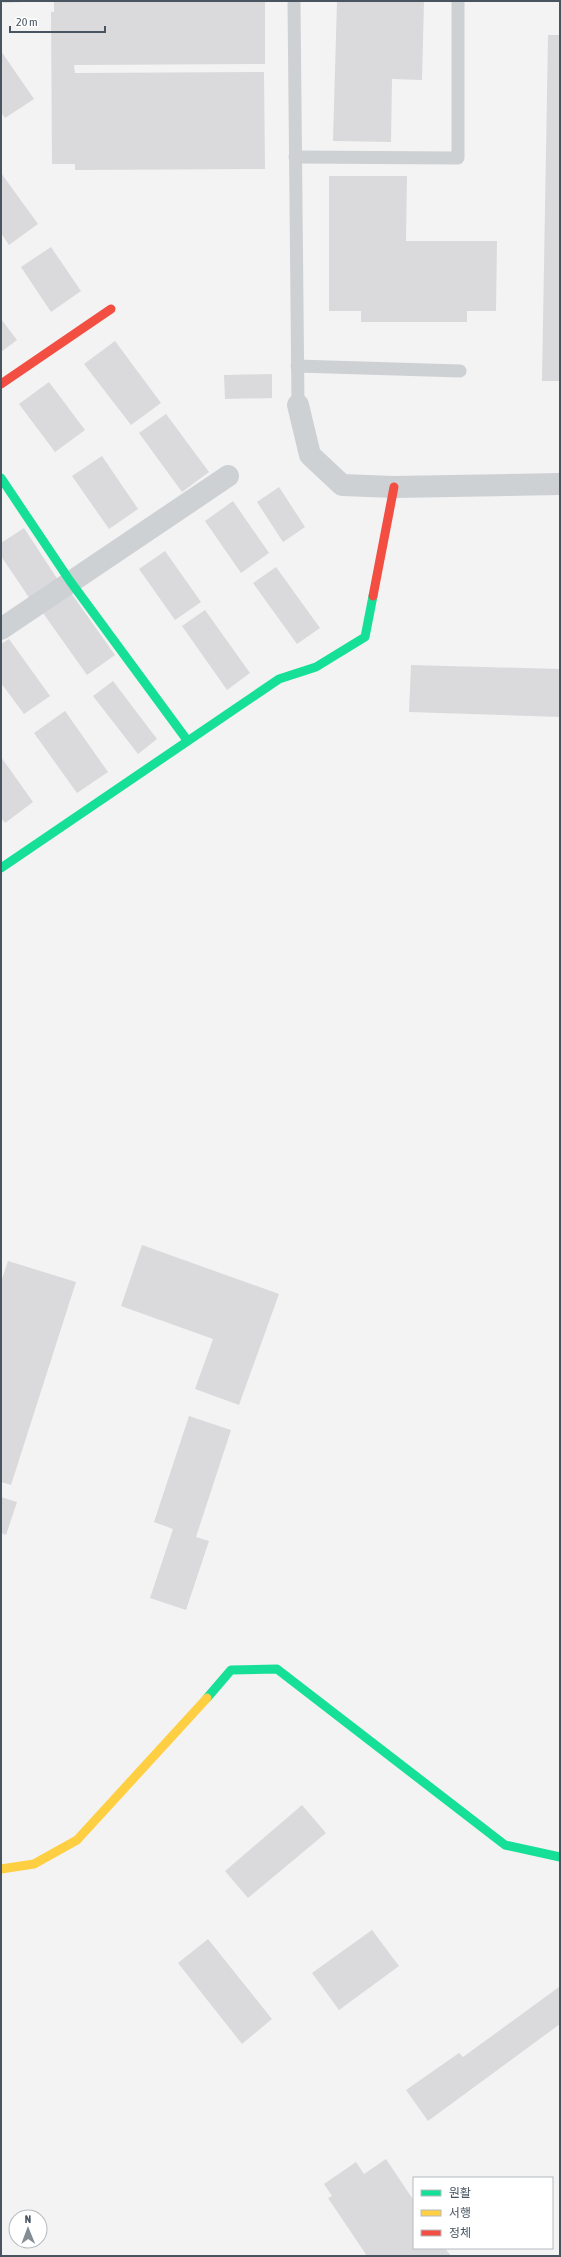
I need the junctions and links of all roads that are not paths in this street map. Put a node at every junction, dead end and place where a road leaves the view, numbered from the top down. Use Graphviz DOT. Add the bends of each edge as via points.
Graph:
graph roads {
  1 [pos="294,1"];
  2 [pos="458,1"];
  3 [pos="295,157"];
  4 [pos="111,309"];
  5 [pos="297,366"];
  6 [pos="460,372"];
  7 [pos="1,384"];
  8 [pos="298,405"];
  9 [pos="228,476"];
  10 [pos="1,478"];
  11 [pos="560,484"];
  12 [pos="394,487"];
  13 [pos="70,581"];
  14 [pos="1,629"];
  15 [pos="188,740"];
  16 [pos="1,868"];
  17 [pos="560,1856"];
  18 [pos="1,1869"];
  1 -- 3 [label="lane"];
  2 -- 3 [label="lane" via="458,158"];
  3 -- 5 [label="lane"];
  4 -- 7 [label="street"];
  5 -- 6 [label="lane"];
  5 -- 8 [label="lane"];
  8 -- 12 [label="street" via="310,455 342,485"];
  9 -- 13 [label="street"];
  10 -- 13 [label="street"];
  11 -- 12 [label="street"];
  12 -- 15 [label="street" via="366,637 316,667 279,679"];
  13 -- 14 [label="street"];
  13 -- 15 [label="street"];
  15 -- 16 [label="street"];
  17 -- 18 [label="street" via="505,1845 276,1670 231,1670 78,1840 34,1864"];
}
